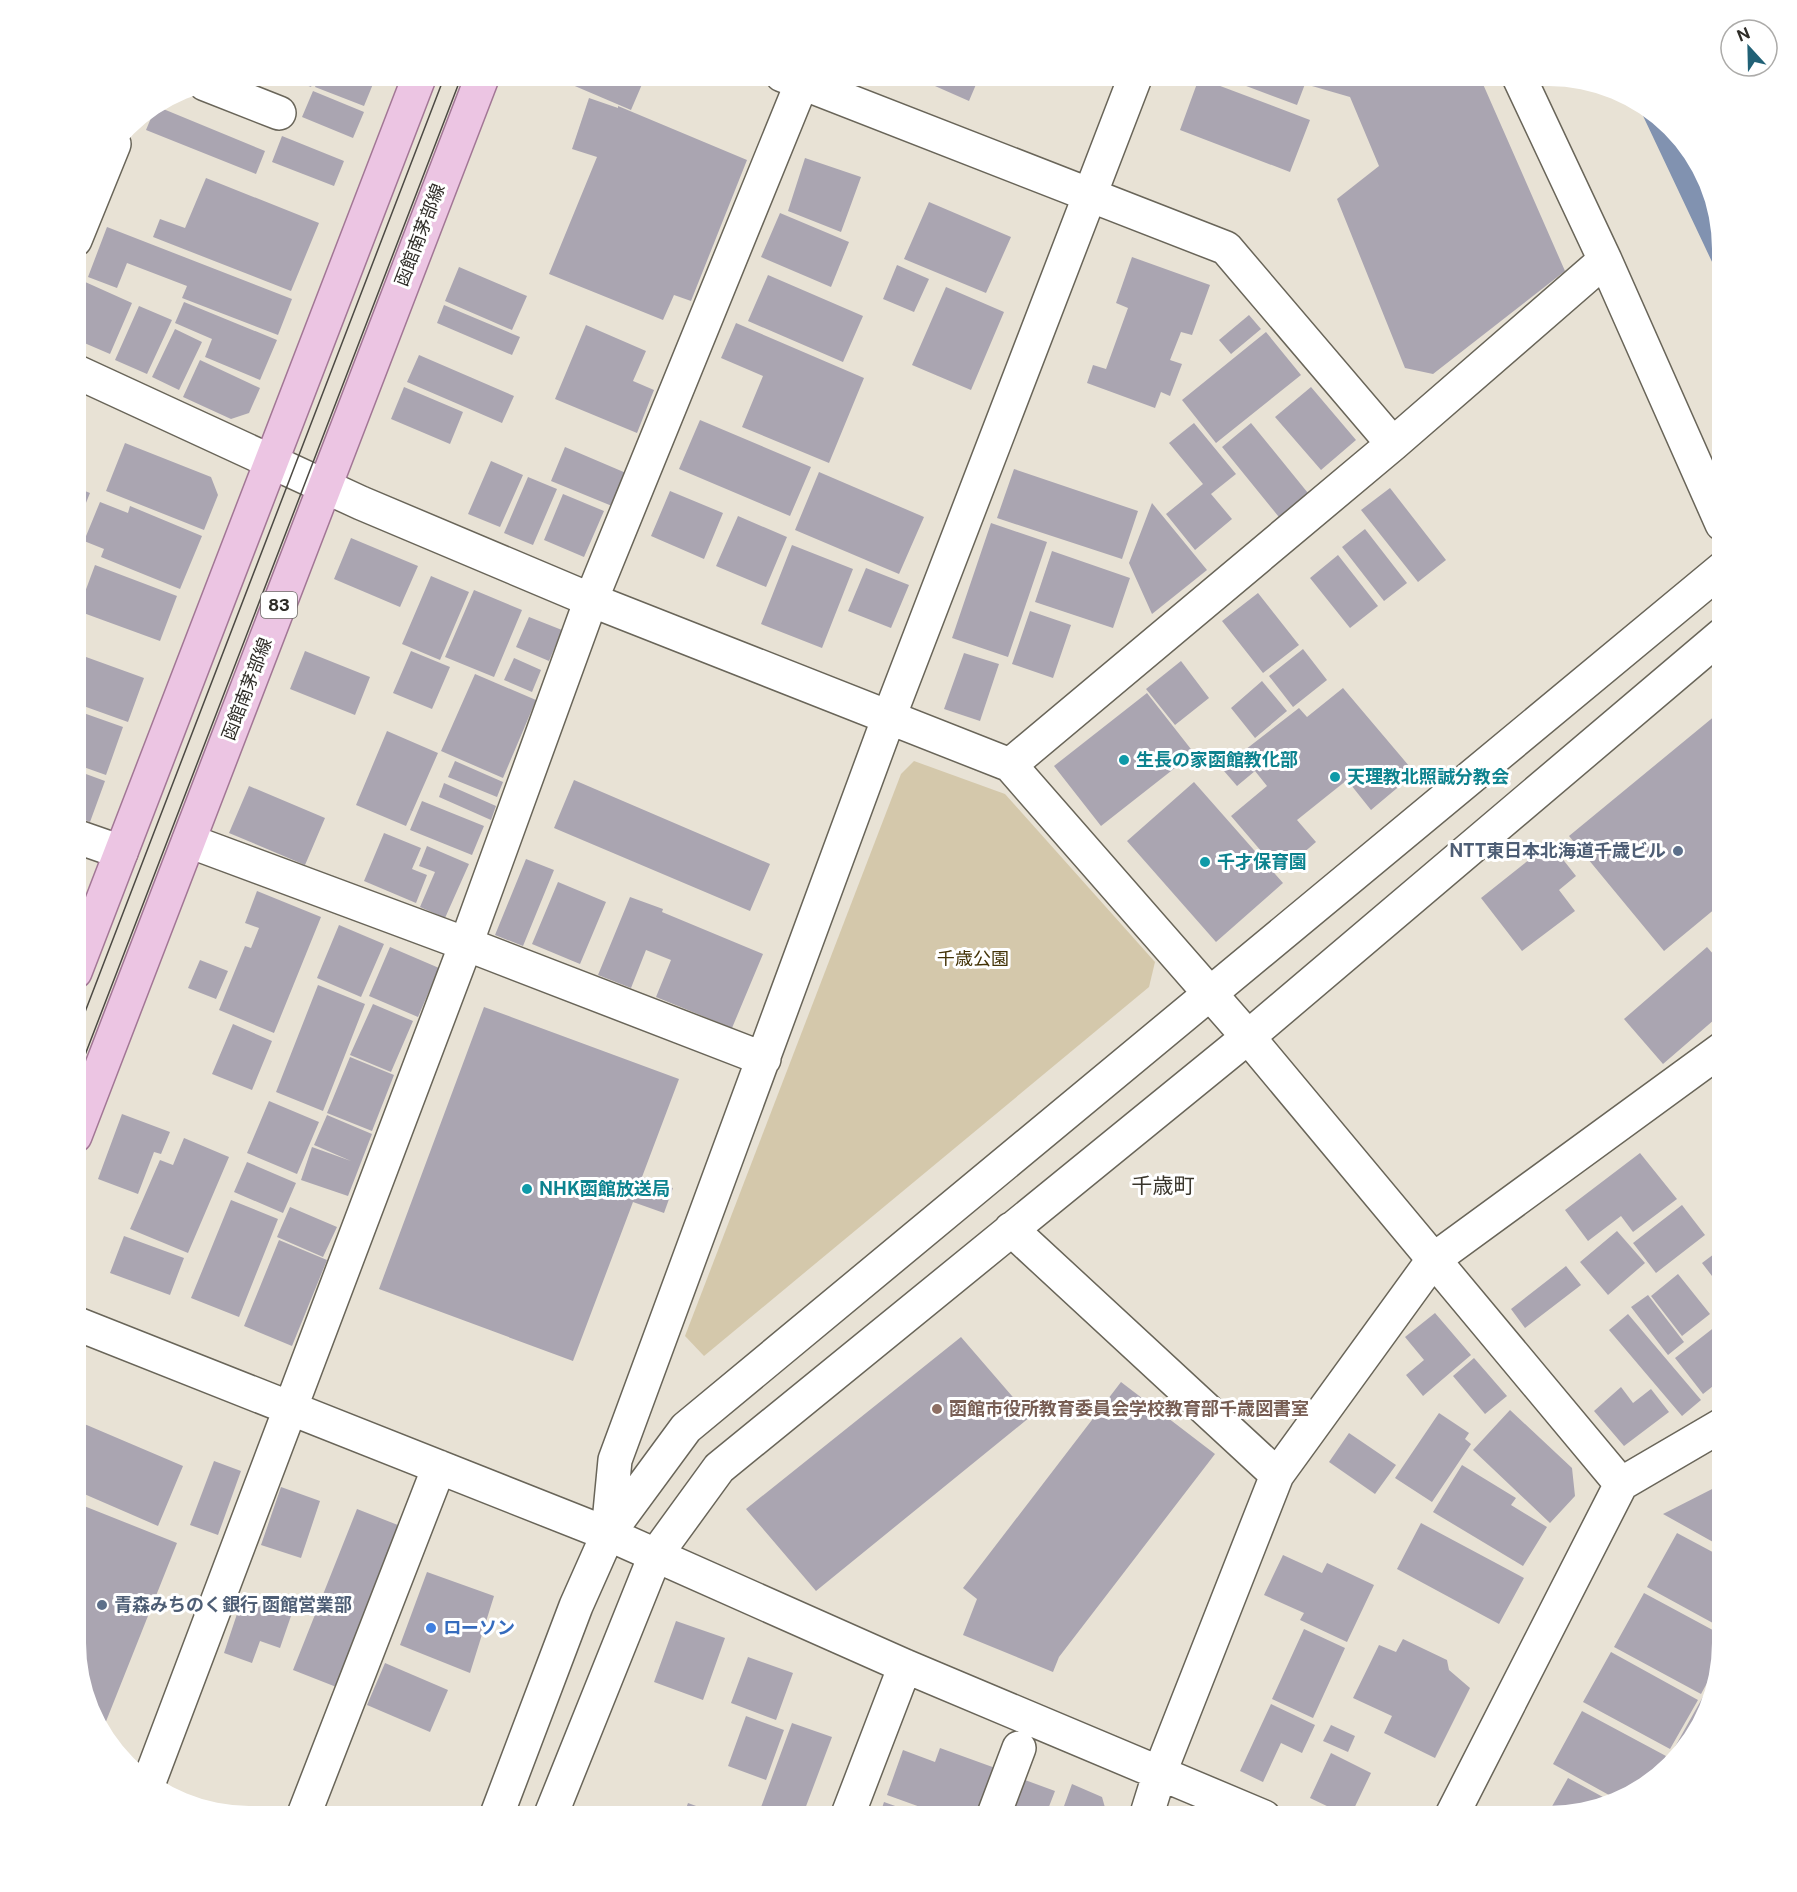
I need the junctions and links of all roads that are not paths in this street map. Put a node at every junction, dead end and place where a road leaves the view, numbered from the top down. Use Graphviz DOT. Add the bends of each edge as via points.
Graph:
graph roads {
  1 [pos="416,86"];
  2 [pos="479,86"];
  3 [pos="793,86"];
  4 [pos="816,86"];
  5 [pos="1132,86"];
  6 [pos="1523,86"];
  7 [pos="217,89"];
  8 [pos="279,113"];
  9 [pos="1088,195"];
  10 [pos="1605,260"];
  11 [pos="86,376"];
  12 [pos="1393,444"];
  13 [pos="271,462"];
  14 [pos="324,486"];
  15 [pos="1712,501"];
  16 [pos="1712,577"];
  17 [pos="591,600"];
  18 [pos="1712,643"];
  19 [pos="889,717"];
  20 [pos="1010,765"];
  21 [pos="86,840"];
  22 [pos="189,841"];
  23 [pos="121,852"];
  24 [pos="86,943"];
  25 [pos="466,944"];
  26 [pos="1210,995"];
  27 [pos="1248,1037"];
  28 [pos="1712,1056"];
  29 [pos="764,1059"];
  30 [pos="86,1108"];
  31 [pos="1011,1229"];
  32 [pos="1433,1260"];
  33 [pos="86,1327"];
  34 [pos="289,1408"];
  35 [pos="1712,1431"];
  36 [pos="439,1467"];
  37 [pos="1277,1475"];
  38 [pos="1621,1484"];
  39 [pos="608,1534"];
  40 [pos="655,1556"];
  41 [pos="905,1666"];
  42 [pos="1019,1748"];
  43 [pos="1160,1772"];
  44 [pos="152,1775"];
  45 [pos="307,1806"];
  46 [pos="500,1806"];
  47 [pos="554,1806"];
  48 [pos="851,1806"];
  49 [pos="997,1806"];
  50 [pos="1149,1806"];
  51 [pos="1239,1806"];
  52 [pos="1457,1806"];
  1 -- 13 [label="main road"];
  2 -- 14 [label="main road, 函館南茅部線 / 83"];
  3 -- 17 [label="street"];
  4 -- 9 [label="street"];
  5 -- 9 [label="street"];
  6 -- 10 [label="street"];
  7 -- 8 [label="street"];
  9 -- 12 [label="street" via="1226,248"];
  9 -- 19 [label="street"];
  10 -- 12 [label="street"];
  10 -- 15 [label="street"];
  11 -- 13 [label="street"];
  12 -- 20 [label="street"];
  13 -- 14 [label="street"];
  13 -- 23 [label="main road"];
  14 -- 17 [label="street"];
  14 -- 22 [label="main road, 函館南茅部線 / 83"];
  16 -- 26 [label="street"];
  17 -- 19 [label="street"];
  17 -- 25 [label="street"];
  18 -- 27 [label="street"];
  19 -- 20 [label="street"];
  19 -- 29 [label="street"];
  20 -- 26 [label="street"];
  21 -- 23 [label="street"];
  22 -- 25 [label="street"];
  22 -- 30 [label="main road, 函館南茅部線 / 83"];
  23 -- 24 [label="main road"];
  25 -- 29 [label="street"];
  25 -- 34 [label="street"];
  26 -- 27 [label="street"];
  26 -- 39 [label="street" via="686,1428"];
  27 -- 31 [label="street"];
  27 -- 32 [label="street"];
  28 -- 32 [label="street"];
  29 -- 39 [label="street" via="615,1460"];
  31 -- 37 [label="street"];
  31 -- 40 [label="street" via="719,1468"];
  32 -- 37 [label="street"];
  32 -- 38 [label="street"];
  33 -- 34 [label="street"];
  34 -- 36 [label="street"];
  34 -- 44 [label="street"];
  35 -- 38 [label="street"];
  36 -- 39 [label="street"];
  36 -- 45 [label="street"];
  37 -- 43 [label="street"];
  38 -- 52 [label="street"];
  39 -- 40 [label="street"];
  39 -- 46 [label="street" via="576,1606"];
  40 -- 41 [label="street"];
  40 -- 47 [label="street"];
  41 -- 43 [label="street"];
  41 -- 48 [label="street"];
  42 -- 49 [label="street"];
  43 -- 50 [label="street"];
  43 -- 51 [label="street"];
}
